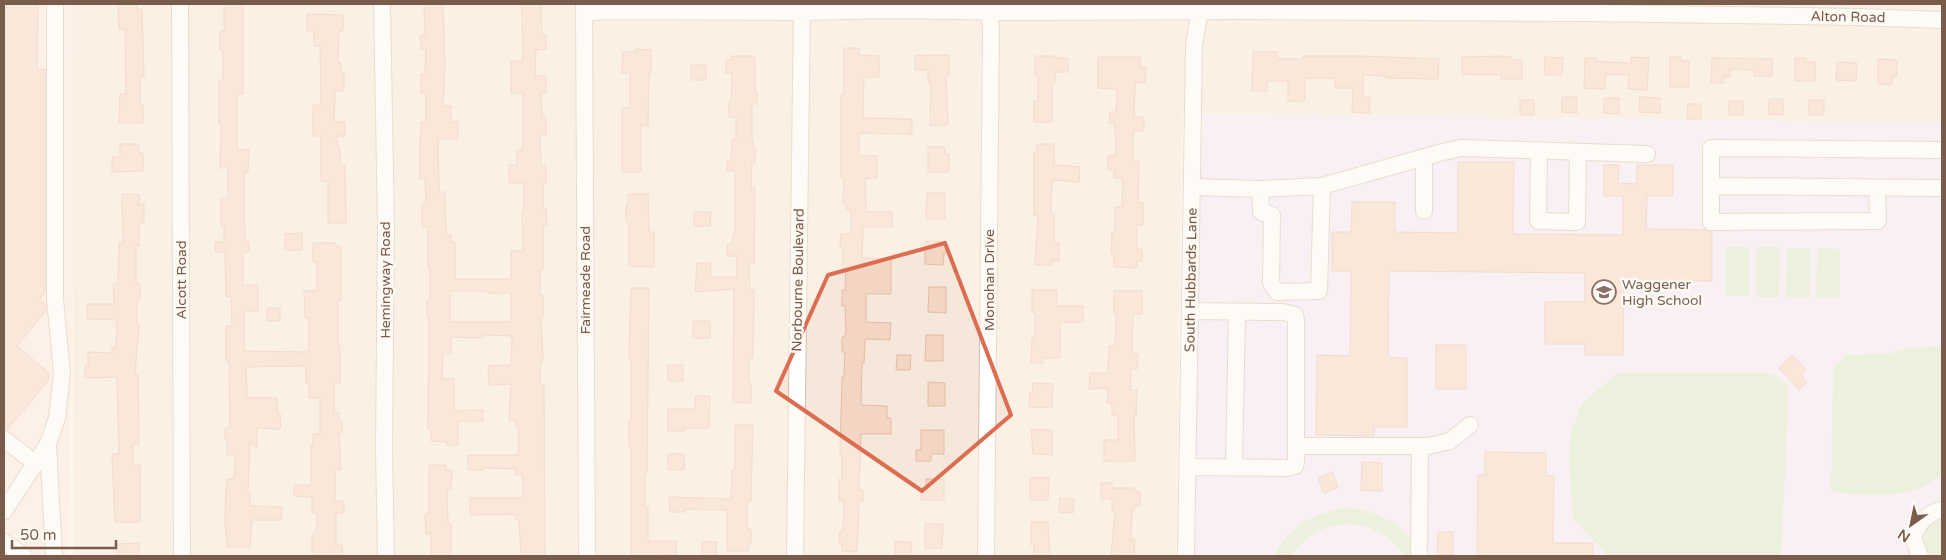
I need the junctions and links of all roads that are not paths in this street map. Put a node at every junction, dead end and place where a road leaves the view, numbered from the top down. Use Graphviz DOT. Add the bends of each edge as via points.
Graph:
graph roads {
  1 [pos="54,4"];
  2 [pos="180,4"];
  3 [pos="382,4"];
  4 [pos="1239,7"];
  5 [pos="584,8"];
  6 [pos="802,8"];
  7 [pos="989,8"];
  8 [pos="1201,8"];
  9 [pos="1942,20"];
  10 [pos="1539,150"];
  11 [pos="1942,150"];
  12 [pos="1578,152"];
  13 [pos="1647,154"];
  14 [pos="1424,157"];
  15 [pos="1322,186"];
  16 [pos="1711,186"];
  17 [pos="1192,187"];
  18 [pos="1877,188"];
  19 [pos="1942,188"];
  20 [pos="1260,189"];
  21 [pos="1424,211"];
  22 [pos="1277,292"];
  23 [pos="1190,311"];
  24 [pos="1238,312"];
  25 [pos="1276,312"];
  26 [pos="1470,425"];
  27 [pos="4,439"];
  28 [pos="48,444"];
  29 [pos="1296,446"];
  30 [pos="1420,446"];
  31 [pos="35,463"];
  32 [pos="1188,467"];
  33 [pos="1234,468"];
  34 [pos="1942,510"];
  35 [pos="4,511"];
  36 [pos="4,542"];
  37 [pos="1419,554"];
  38 [pos="24,556"];
  39 [pos="54,556"];
  40 [pos="182,556"];
  41 [pos="386,556"];
  42 [pos="587,556"];
  43 [pos="795,556"];
  44 [pos="986,556"];
  45 [pos="1186,556"];
  46 [pos="1920,556"];
  1 -- 28 [label="street" via="55,299 62,373 57,418"];
  2 -- 40 [label="street, Alcott Road"];
  3 -- 41 [label="street, Hemingway Road"];
  4 -- 8 [label="street, Alton Road"];
  4 -- 9 [label="street, Alton Road"];
  5 -- 6 [label="street, Alton Road" via="602,11"];
  5 -- 42 [label="street, Fairmeade Road"];
  6 -- 7 [label="street, Alton Road"];
  6 -- 43 [label="street, Norbourne Boulevard"];
  7 -- 8 [label="street, Alton Road"];
  7 -- 44 [label="street, Monohan Drive"];
  8 -- 17 [label="street, South Hubbards Lane" via="1194,45"];
  10 -- 12 [label="street"];
  10 -- 12 [label="street" via="1538,221 1577,222"];
  10 -- 14 [label="street" via="1461,148"];
  11 -- 16 [label="street" via="1711,148"];
  12 -- 13 [label="street"];
  14 -- 15 [label="street"];
  14 -- 21 [label="street"];
  15 -- 20 [label="street"];
  15 -- 22 [label="street" via="1319,291"];
  16 -- 18 [label="street"];
  16 -- 18 [label="street" via="1711,222 1878,221"];
  17 -- 20 [label="street"];
  17 -- 23 [label="street, South Hubbards Lane"];
  18 -- 19 [label="street"];
  20 -- 22 [label="street" via="1261,212 1272,215 1271,283"];
  22 -- 25 [label="street"];
  23 -- 24 [label="street"];
  23 -- 32 [label="street, South Hubbards Lane"];
  24 -- 25 [label="street"];
  24 -- 33 [label="street"];
  25 -- 29 [label="street" via="1289,313 1296,318"];
  26 -- 30 [label="street" via="1450,441"];
  27 -- 31 [label="street"];
  28 -- 31 [label="street"];
  28 -- 39 [label="street"];
  29 -- 30 [label="street"];
  29 -- 33 [label="street" via="1296,464 1292,467"];
  30 -- 37 [label="street"];
  31 -- 35 [label="street"];
  32 -- 33 [label="street"];
  32 -- 45 [label="street, South Hubbards Lane"];
  34 -- 46 [label="street" via="1928,515 1918,526 1914,538"];
  36 -- 38 [label="street"];
}
